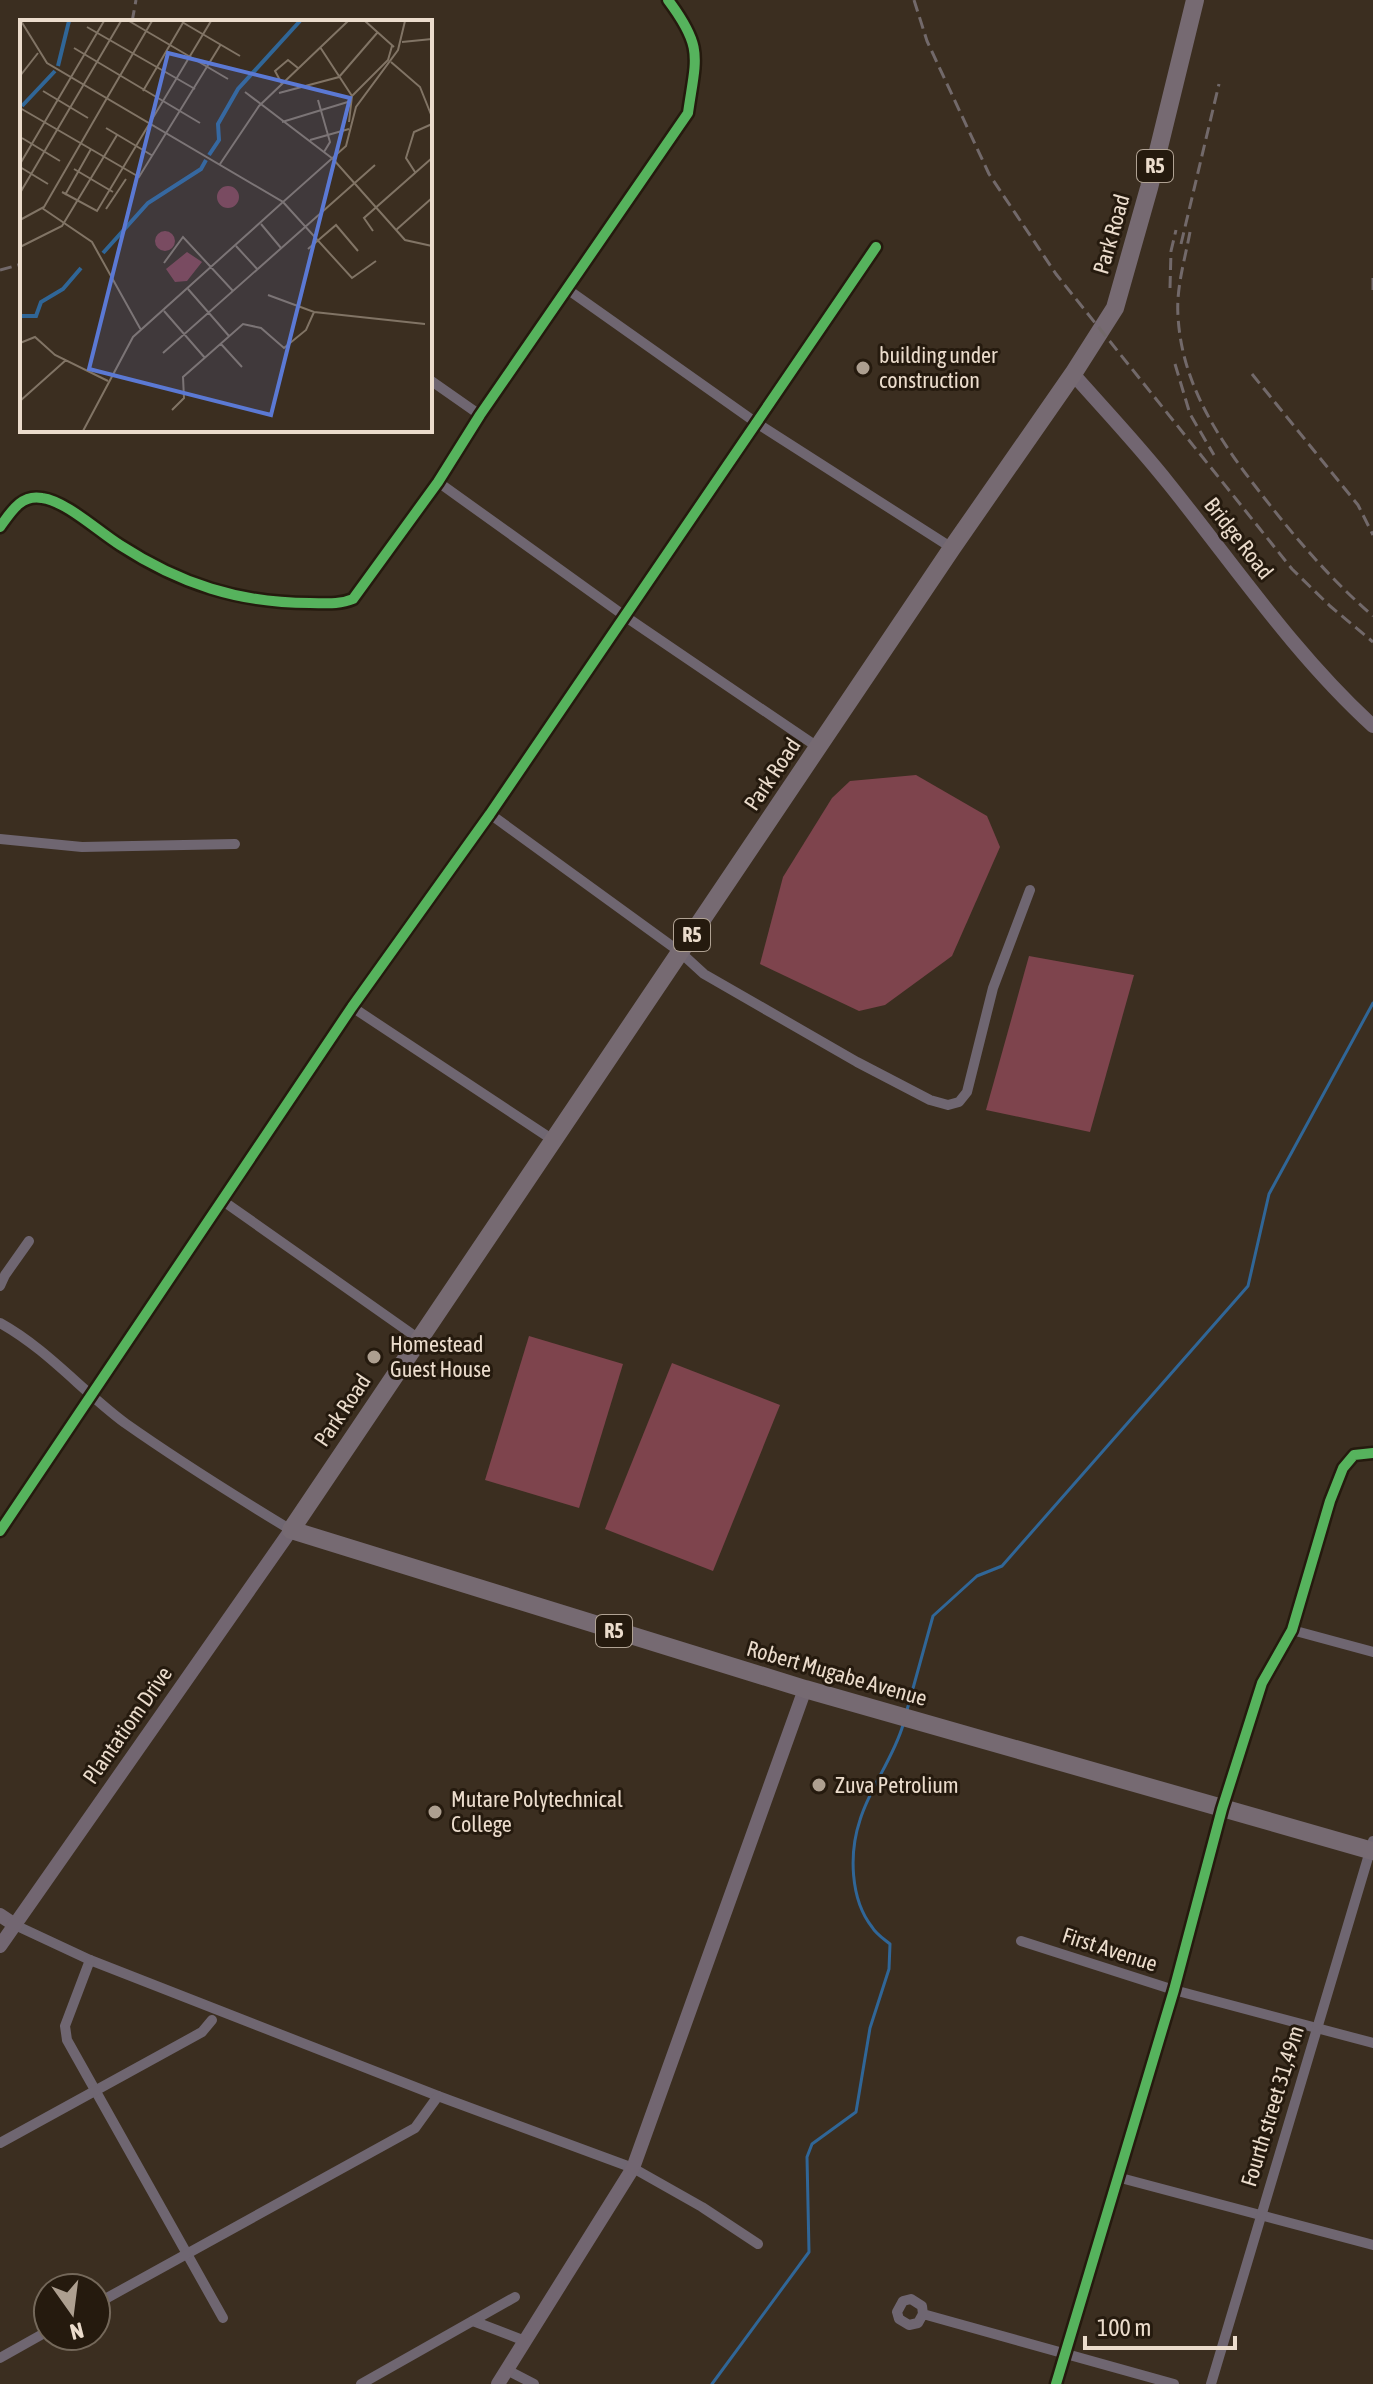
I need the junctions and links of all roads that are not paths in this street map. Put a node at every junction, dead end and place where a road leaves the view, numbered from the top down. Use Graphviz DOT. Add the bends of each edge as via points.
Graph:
graph roads {
  1 [pos="668,0"];
  2 [pos="1195,0"];
  3 [pos="876,247"];
  4 [pos="567,289"];
  5 [pos="1073,374"];
  6 [pos="432,381"];
  7 [pos="480,415"];
  8 [pos="758,424"];
  9 [pos="438,482"];
  10 [pos="0,527"];
  11 [pos="952,548"];
  12 [pos="626,617"];
  13 [pos="1373,726"];
  14 [pos="819,748"];
  15 [pos="490,814"];
  16 [pos="0,839"];
  17 [pos="235,844"];
  18 [pos="1030,890"];
  19 [pos="680,952"];
  20 [pos="352,1007"];
  21 [pos="553,1140"];
  22 [pos="223,1201"];
  23 [pos="29,1241"];
  24 [pos="0,1286"];
  25 [pos="0,1323"];
  26 [pos="419,1339"];
  27 [pos="93,1395"];
  28 [pos="1373,1453"];
  29 [pos="291,1530"];
  30 [pos="0,1531"];
  31 [pos="1292,1630"];
  32 [pos="1373,1652"];
  33 [pos="805,1689"];
  34 [pos="1222,1809"];
  35 [pos="1372,1848"];
  36 [pos="0,1915"];
  37 [pos="15,1925"];
  38 [pos="1021,1941"];
  39 [pos="0,1946"];
  40 [pos="90,1960"];
  41 [pos="1174,1990"];
  42 [pos="212,2020"];
  43 [pos="1317,2028"];
  44 [pos="1373,2043"];
  45 [pos="96,2090"];
  46 [pos="438,2096"];
  47 [pos="0,2143"];
  48 [pos="633,2168"];
  49 [pos="1117,2177"];
  50 [pos="1260,2216"];
  51 [pos="758,2244"];
  52 [pos="1373,2245"];
  53 [pos="185,2255"];
  54 [pos="112,2295"];
  55 [pos="515,2297"];
  56 [pos="923,2314"];
  57 [pos="223,2318"];
  58 [pos="473,2321"];
  59 [pos="32,2340"];
  60 [pos="525,2341"];
  61 [pos="1064,2355"];
  62 [pos="0,2358"];
  63 [pos="507,2370"];
  64 [pos="361,2384"];
  65 [pos="498,2384"];
  66 [pos="534,2384"];
  67 [pos="1056,2384"];
  68 [pos="1174,2384"];
  69 [pos="1211,2384"];
  1 -- 4 [label="street" via="688,27 696,54 688,113"];
  2 -- 5 [label="highway, Park Road / R5" via="1125,278 1115,308"];
  3 -- 8 [label="street"];
  4 -- 7 [label="street"];
  4 -- 8 [label="street"];
  5 -- 11 [label="highway, Park Road / R5"];
  5 -- 13 [label="street, Bridge Road" via="1168,482 1344,700"];
  6 -- 7 [label="street"];
  7 -- 9 [label="street"];
  8 -- 11 [label="street"];
  8 -- 12 [label="street"];
  9 -- 10 [label="street" via="357,596 346,602 273,603 194,584 40,497 16,504"];
  9 -- 12 [label="street"];
  11 -- 14 [label="highway, Park Road / R5"];
  12 -- 14 [label="street"];
  12 -- 15 [label="street"];
  14 -- 19 [label="highway, Park Road / R5"];
  15 -- 19 [label="street"];
  15 -- 20 [label="street"];
  16 -- 17 [label="street" via="82,847"];
  18 -- 19 [label="street" via="993,988 971,1081 964,1098 948,1105 869,1068 704,974"];
  19 -- 21 [label="highway, Park Road / R5"];
  20 -- 21 [label="street"];
  20 -- 22 [label="street"];
  21 -- 26 [label="highway, Park Road / R5"];
  22 -- 26 [label="street"];
  22 -- 27 [label="street"];
  23 -- 24 [label="street"];
  25 -- 27 [label="street" via="25,1337"];
  26 -- 29 [label="highway, Park Road / R5"];
  27 -- 29 [label="street" via="232,1495"];
  27 -- 30 [label="street"];
  28 -- 31 [label="street" via="1354,1455 1343,1468"];
  29 -- 33 [label="highway, Robert Mugabe Avenue / R5"];
  29 -- 37 [label="street, Plantatiom Drive"];
  31 -- 32 [label="street"];
  31 -- 34 [label="street" via="1262,1683"];
  33 -- 34 [label="highway, Robert Mugabe Avenue / R5"];
  33 -- 48 [label="street"];
  34 -- 35 [label="highway, Robert Mugabe Avenue / R5"];
  34 -- 41 [label="street"];
  35 -- 43 [label="street, Fourth street 31,49m"];
  36 -- 37 [label="street"];
  37 -- 39 [label="street, Plantatiom Drive"];
  37 -- 40 [label="street"];
  38 -- 41 [label="street, First Avenue"];
  40 -- 45 [label="street" via="65,2026 67,2040"];
  40 -- 46 [label="street"];
  41 -- 43 [label="street, First Avenue"];
  41 -- 49 [label="street"];
  42 -- 45 [label="street" via="202,2032"];
  43 -- 44 [label="street, First Avenue"];
  43 -- 50 [label="street, Fourth street 31,49m"];
  45 -- 47 [label="street"];
  45 -- 53 [label="street"];
  46 -- 48 [label="street"];
  46 -- 53 [label="street" via="415,2128"];
  48 -- 51 [label="street"];
  48 -- 60 [label="street"];
  49 -- 50 [label="street"];
  49 -- 61 [label="street"];
  50 -- 52 [label="street"];
  50 -- 69 [label="street, Fourth street 31,49m"];
  53 -- 54 [label="street"];
  53 -- 57 [label="street"];
  55 -- 58 [label="street"];
  56 -- 61 [label="street"];
  58 -- 60 [label="street"];
  58 -- 64 [label="street"];
  59 -- 62 [label="street"];
  60 -- 63 [label="street"];
  61 -- 67 [label="street"];
  61 -- 68 [label="street"];
  63 -- 65 [label="street"];
  63 -- 66 [label="street"];
}
